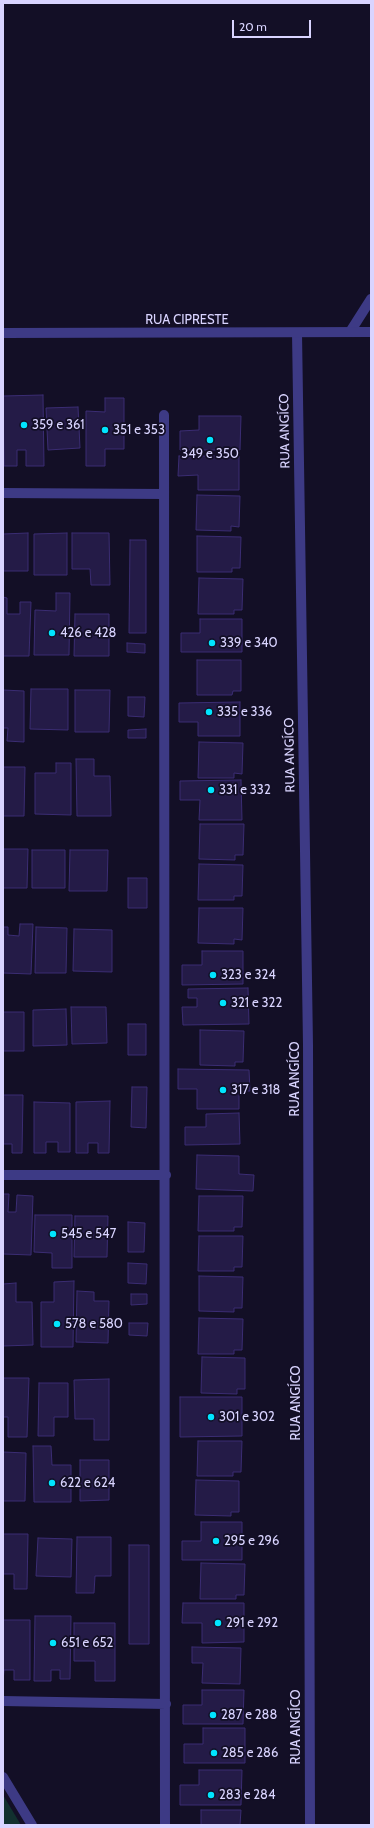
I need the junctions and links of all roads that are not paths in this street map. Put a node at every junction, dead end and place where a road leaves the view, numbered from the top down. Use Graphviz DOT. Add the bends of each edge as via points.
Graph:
graph roads {
  1 [pos="371,299"];
  2 [pos="350,332"];
  3 [pos="371,332"];
  4 [pos="3,333"];
  5 [pos="297,333"];
  6 [pos="164,415"];
  7 [pos="3,493"];
  8 [pos="164,494"];
  9 [pos="3,1175"];
  10 [pos="166,1175"];
  11 [pos="3,1701"];
  12 [pos="166,1704"];
  13 [pos="3,1777"];
  14 [pos="32,1825"];
  15 [pos="165,1825"];
  16 [pos="310,1825"];
  1 -- 2 [label="street"];
  2 -- 3 [label="street, RUA CIPRESTE"];
  2 -- 5 [label="street, RUA CIPRESTE"];
  4 -- 5 [label="street, RUA CIPRESTE"];
  5 -- 16 [label="street, RUA ANGÍCO" via="308,1045"];
  6 -- 8 [label="street"];
  7 -- 8 [label="street"];
  8 -- 10 [label="street"];
  9 -- 10 [label="street"];
  10 -- 12 [label="street"];
  11 -- 12 [label="street"];
  12 -- 15 [label="street"];
  13 -- 14 [label="street"];
}
